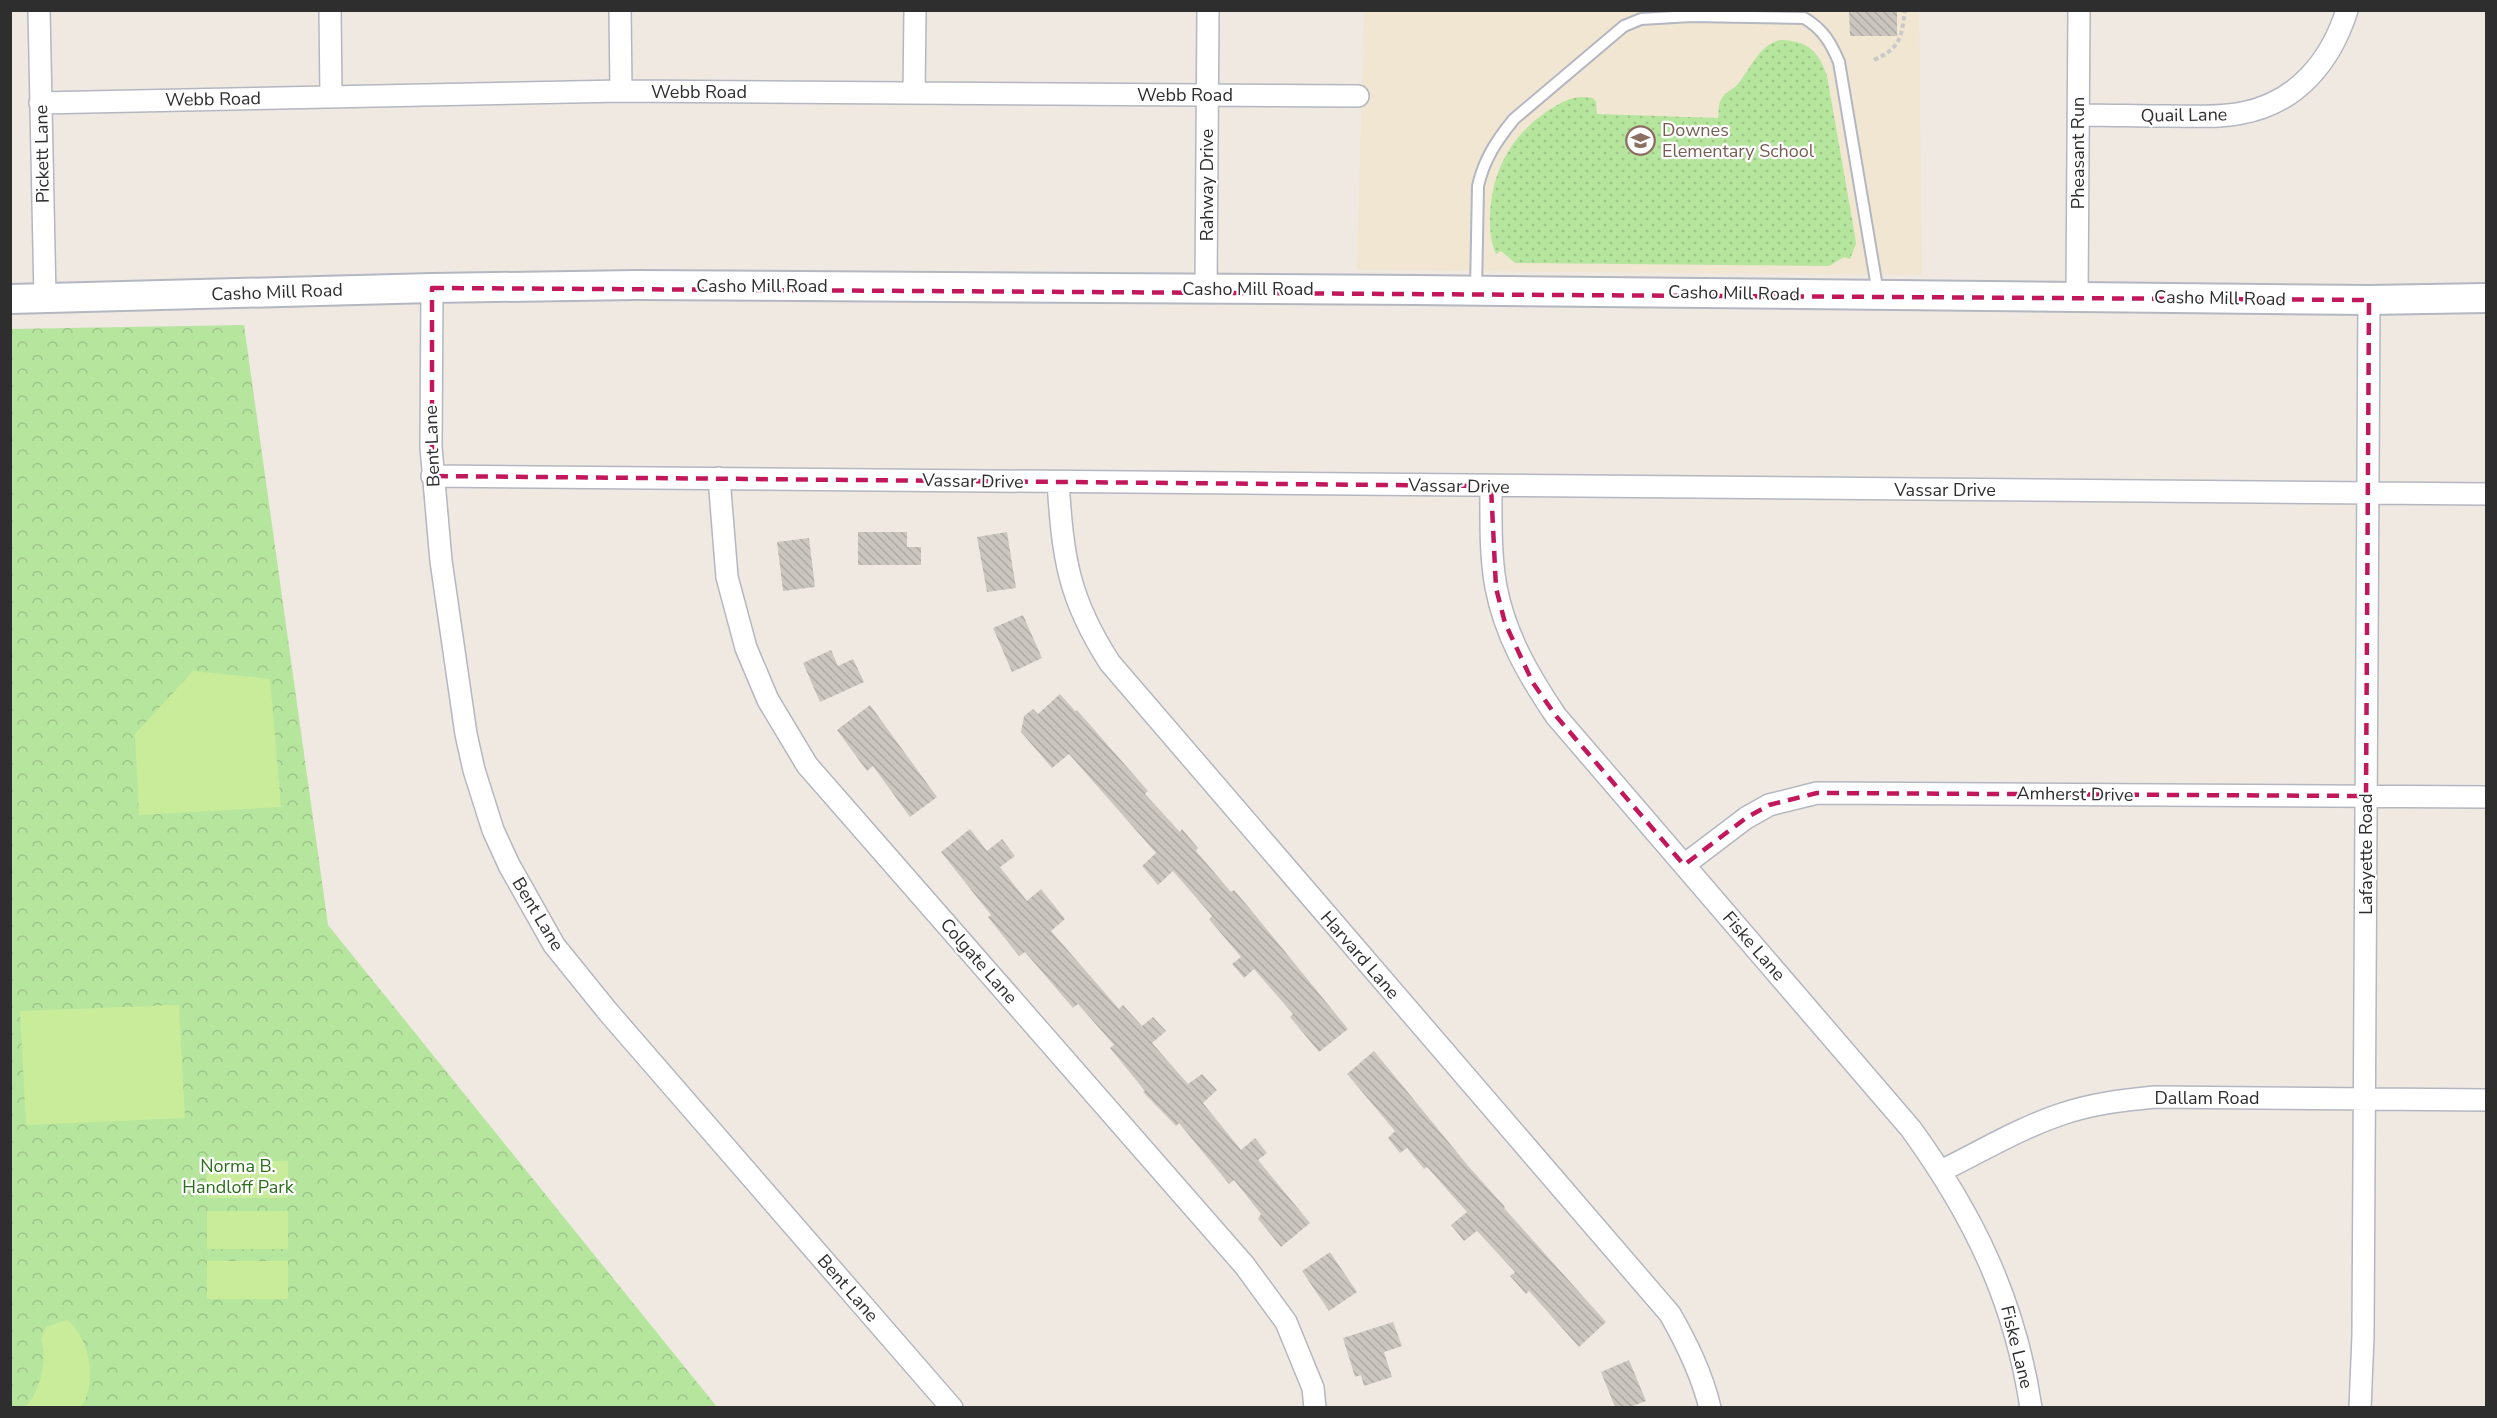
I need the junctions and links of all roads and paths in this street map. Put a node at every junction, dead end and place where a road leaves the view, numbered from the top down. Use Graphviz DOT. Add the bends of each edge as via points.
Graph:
graph roads {
  1 [pos="39,10"];
  2 [pos="330,10"];
  3 [pos="620,10"];
  4 [pos="915,10"];
  5 [pos="1208,10"];
  6 [pos="1905,10"];
  7 [pos="2079,10"];
  8 [pos="2347,10"];
  9 [pos="1874,60"];
  10 [pos="621,91"];
  11 [pos="914,93"];
  12 [pos="1208,95"];
  13 [pos="1358,96"];
  14 [pos="331,97"];
  15 [pos="40,103"];
  16 [pos="2078,115"];
  17 [pos="432,288"];
  18 [pos="1206,288"];
  19 [pos="1476,291"];
  20 [pos="1878,295"];
  21 [pos="2077,296"];
  22 [pos="2487,297"];
  23 [pos="45,298"];
  24 [pos="10,299"];
  25 [pos="2369,300"];
  26 [pos="432,476"];
  27 [pos="718,478"];
  28 [pos="1058,482"];
  29 [pos="1491,486"];
  30 [pos="2368,493"];
  31 [pos="2487,494"];
  32 [pos="2366,796"];
  33 [pos="2487,797"];
  34 [pos="1684,865"];
  35 [pos="2364,1099"];
  36 [pos="2487,1100"];
  37 [pos="1941,1171"];
  38 [pos="952,1407"];
  39 [pos="1315,1407"];
  40 [pos="1710,1407"];
  41 [pos="2031,1407"];
  42 [pos="2360,1407"];
  1 -- 15 [label="street, Pickett Lane"];
  2 -- 14 [label="street"];
  3 -- 10 [label="street"];
  4 -- 11 [label="street"];
  5 -- 12 [label="street, Rahway Drive"];
  6 -- 9 [label="path" via="1900,42"];
  7 -- 16 [label="street, Pheasant Run"];
  8 -- 16 [label="street, Quail Lane" via="2340,35 2326,59 2296,90 2266,107 2216,116"];
  10 -- 11 [label="street, Webb Road"];
  10 -- 14 [label="street, Webb Road"];
  11 -- 12 [label="street, Webb Road"];
  12 -- 13 [label="street, Webb Road"];
  12 -- 18 [label="street, Rahway Drive"];
  14 -- 15 [label="street, Webb Road"];
  15 -- 23 [label="street, Pickett Lane"];
  16 -- 21 [label="street, Pheasant Run"];
  17 -- 18 [label="street, Casho Mill Road"];
  17 -- 23 [label="street, Casho Mill Road"];
  17 -- 26 [label="street, Bent Lane"];
  18 -- 19 [label="street, Casho Mill Road"];
  19 -- 20 [label="street, Casho Mill Road"];
  19 -- 20 [label="lane" via="1478,186 1482,169 1500,136 1514,119 1624,26 1641,19 1691,16 1804,18 1818,26 1830,41 1839,63"];
  20 -- 21 [label="street, Casho Mill Road"];
  21 -- 25 [label="street, Casho Mill Road"];
  22 -- 25 [label="street, Casho Mill Road"];
  23 -- 24 [label="street, Casho Mill Road"];
  25 -- 30 [label="street, Lafayette Road"];
  26 -- 27 [label="street, Vassar Drive"];
  26 -- 38 [label="street, Bent Lane" via="441,561 474,770 493,830 531,907 554,945 609,1013"];
  27 -- 28 [label="street, Vassar Drive"];
  27 -- 39 [label="street, Colgate Lane" via="727,578 746,648 768,700 807,765 1245,1266 1286,1322 1313,1388"];
  28 -- 29 [label="street, Vassar Drive"];
  28 -- 40 [label="street, Harvard Lane" via="1066,569 1088,627 1110,663 1670,1314 1700,1372"];
  29 -- 30 [label="street, Vassar Drive"];
  29 -- 34 [label="street, Fiske Lane" via="1491,548 1496,588 1520,657 1556,716"];
  30 -- 31 [label="street, Vassar Drive"];
  30 -- 32 [label="street, Lafayette Road"];
  32 -- 33 [label="street, Amherst Drive"];
  32 -- 34 [label="street, Amherst Drive" via="1817,793 1769,805"];
  32 -- 35 [label="street, Lafayette Road"];
  34 -- 37 [label="street, Fiske Lane" via="1911,1129"];
  35 -- 36 [label="street, Dallam Road"];
  35 -- 37 [label="street, Dallam Road" via="2121,1100 2029,1127"];
  35 -- 42 [label="street, Lafayette Road"];
  37 -- 41 [label="street, Fiske Lane" via="1972,1222 2005,1302"];
}
